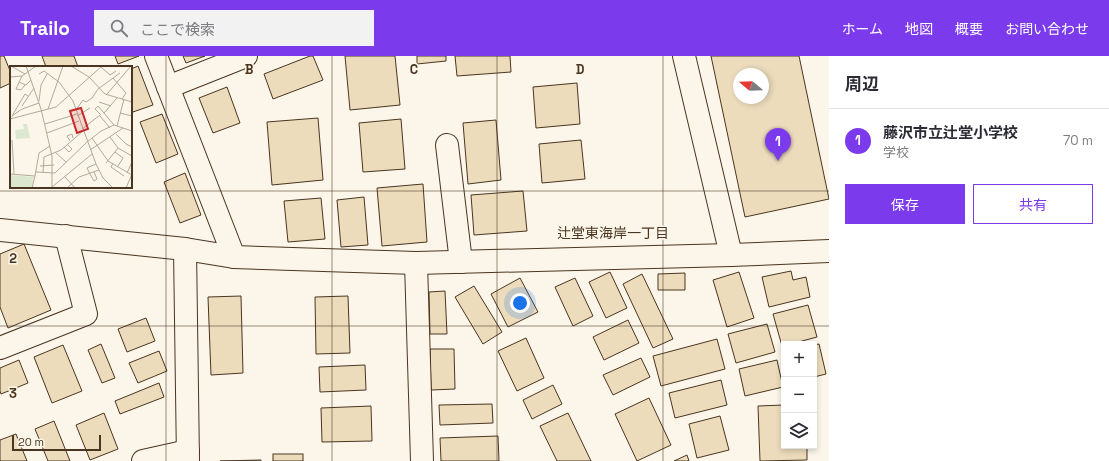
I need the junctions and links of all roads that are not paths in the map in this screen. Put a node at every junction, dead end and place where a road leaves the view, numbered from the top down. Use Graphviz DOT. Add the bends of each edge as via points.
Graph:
graph roads {
  1 [pos="156,56"];
  2 [pos="246,56"];
  3 [pos="684,56"];
  4 [pos="168,87"];
  5 [pos="447,145"];
  6 [pos="4,226"];
  7 [pos="66,236"];
  8 [pos="185,249"];
  9 [pos="829,251"];
  10 [pos="731,255"];
  11 [pos="234,257"];
  12 [pos="461,262"];
  13 [pos="416,264"];
  14 [pos="0,348"];
  15 [pos="188,456"];
  16 [pos="143,461"];
  17 [pos="422,461"];
  1 -- 4 [label="street"];
  2 -- 4 [label="street"];
  3 -- 10 [label="street"];
  4 -- 11 [label="street"];
  5 -- 12 [label="street"];
  6 -- 7 [label="street"];
  7 -- 8 [label="street"];
  7 -- 14 [label="street" via="86,314"];
  8 -- 11 [label="street"];
  8 -- 15 [label="street"];
  9 -- 10 [label="street"];
  10 -- 12 [label="street"];
  11 -- 13 [label="street"];
  12 -- 13 [label="street"];
  13 -- 17 [label="street"];
  15 -- 16 [label="street"];
}
